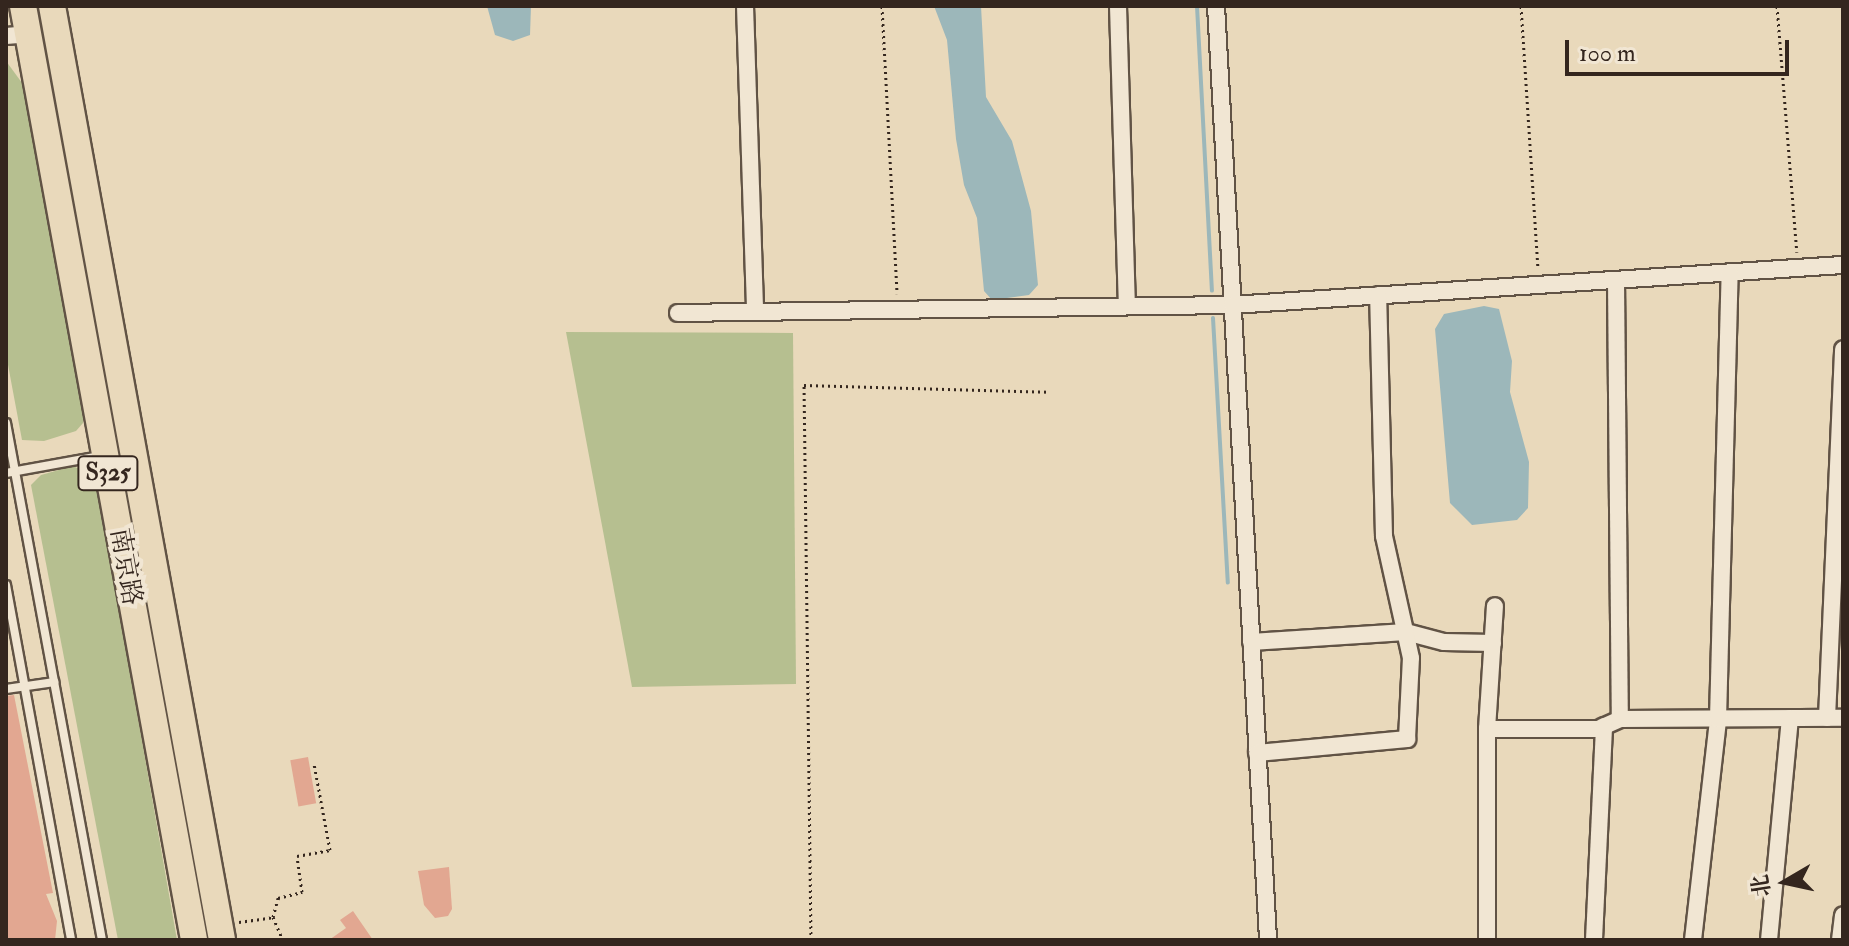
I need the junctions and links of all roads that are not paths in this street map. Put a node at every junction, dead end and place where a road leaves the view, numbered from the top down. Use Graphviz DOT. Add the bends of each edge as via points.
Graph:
graph roads {
  1 [pos="23,6"];
  2 [pos="52,6"];
  3 [pos="745,6"];
  4 [pos="1118,6"];
  5 [pos="1216,6"];
  6 [pos="17,35"];
  7 [pos="1843,265"];
  8 [pos="1730,272"];
  9 [pos="1616,280"];
  10 [pos="1378,295"];
  11 [pos="1232,305"];
  12 [pos="1127,306"];
  13 [pos="755,312"];
  14 [pos="678,313"];
  15 [pos="1843,349"];
  16 [pos="6,423"];
  17 [pos="105,455"];
  18 [pos="10,472"];
  19 [pos="6,585"];
  20 [pos="1495,606"];
  21 [pos="1406,632"];
  22 [pos="1251,642"];
  23 [pos="1493,643"];
  24 [pos="54,682"];
  25 [pos="25,686"];
  26 [pos="6,689"];
  27 [pos="1790,718"];
  28 [pos="1835,718"];
  29 [pos="1620,719"];
  30 [pos="1718,719"];
  31 [pos="1604,726"];
  32 [pos="1487,729"];
  33 [pos="1257,753"];
  34 [pos="1843,915"];
  35 [pos="220,933"];
  36 [pos="71,940"];
  37 [pos="102,940"];
  38 [pos="194,940"];
  39 [pos="1268,940"];
  40 [pos="1487,940"];
  41 [pos="1594,940"];
  42 [pos="1693,940"];
  43 [pos="1769,940"];
  44 [pos="1840,940"];
  1 -- 6 [label="main road, 南京路 / S325"];
  2 -- 35 [label="main road, 南京路 / S325"];
  3 -- 13 [label="street"];
  4 -- 12 [label="street"];
  5 -- 11 [label="street"];
  6 -- 17 [label="main road, 南京路 / S325"];
  7 -- 8 [label="street"];
  8 -- 9 [label="street"];
  8 -- 30 [label="street"];
  9 -- 10 [label="street"];
  9 -- 29 [label="street"];
  10 -- 11 [label="street"];
  10 -- 21 [label="street" via="1384,536"];
  11 -- 12 [label="street"];
  11 -- 22 [label="street"];
  12 -- 13 [label="street"];
  13 -- 14 [label="street"];
  15 -- 28 [label="street"];
  16 -- 18 [label="lane"];
  17 -- 18 [label="lane"];
  17 -- 38 [label="main road, 南京路 / S325"];
  18 -- 24 [label="lane"];
  19 -- 25 [label="lane"];
  20 -- 23 [label="street"];
  21 -- 22 [label="street"];
  21 -- 23 [label="street" via="1444,642"];
  21 -- 33 [label="street" via="1411,658 1407,739"];
  22 -- 33 [label="street"];
  23 -- 32 [label="street"];
  24 -- 25 [label="lane"];
  24 -- 37 [label="lane"];
  25 -- 26 [label="lane"];
  25 -- 36 [label="lane"];
  27 -- 28 [label="street"];
  27 -- 30 [label="street"];
  27 -- 43 [label="street"];
  29 -- 30 [label="street"];
  29 -- 31 [label="street"];
  30 -- 42 [label="street"];
  31 -- 32 [label="street"];
  31 -- 41 [label="street"];
  32 -- 40 [label="street"];
  33 -- 39 [label="street"];
  34 -- 44 [label="street"];
}
